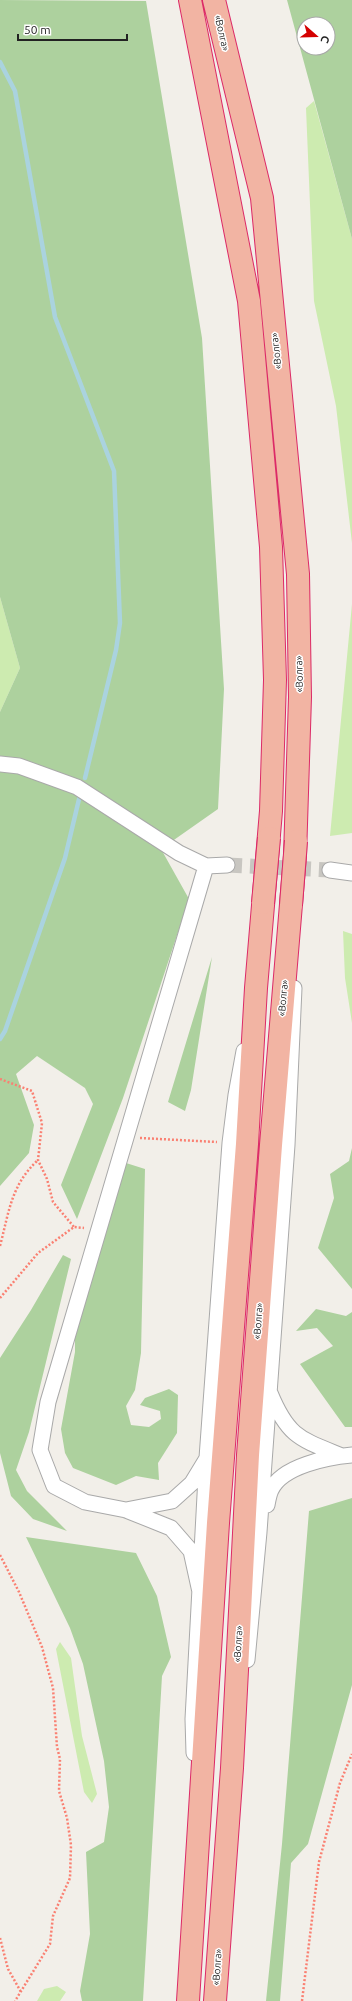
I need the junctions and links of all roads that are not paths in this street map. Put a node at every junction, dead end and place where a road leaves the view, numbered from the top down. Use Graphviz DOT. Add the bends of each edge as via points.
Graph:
graph roads {
  1 [pos="190,0"];
  2 [pos="214,0"];
  3 [pos="0,764"];
  4 [pos="296,848"];
  5 [pos="227,865"];
  6 [pos="206,866"];
  7 [pos="330,870"];
  8 [pos="352,873"];
  9 [pos="256,988"];
  10 [pos="269,1389"];
  11 [pos="347,1456"];
  12 [pos="207,1458"];
  13 [pos="126,1510"];
  14 [pos="259,1532"];
  15 [pos="200,1592"];
  16 [pos="232,1768"];
  17 [pos="197,1848"];
  18 [pos="188,2001"];
  19 [pos="215,2001"];
  1 -- 9 [label="highway" via="248,301 271,547 275,680 271,811"];
  2 -- 4 [label="highway, «Волга»" via="262,198 298,574 300,697"];
  3 -- 6 [label="street" via="19,766 77,787 179,853"];
  4 -- 10 [label="street" via="298,930 287,1146"];
  4 -- 16 [label="highway, «Волга», bridge" via="248,1455"];
  5 -- 6 [label="street"];
  6 -- 13 [label="street" via="48,1402 40,1450 54,1486 85,1502"];
  7 -- 8 [label="street"];
  9 -- 12 [label="street" via="236,1095 230,1143"];
  9 -- 17 [label="highway"];
  10 -- 11 [label="street" via="279,1414 290,1431 311,1443"];
  10 -- 14 [label="street"];
  11 -- 14 [label="street" via="313,1462 285,1474 271,1489"];
  12 -- 13 [label="street" via="192,1483 172,1501"];
  12 -- 15 [label="street"];
  13 -- 15 [label="street" via="171,1528 191,1551"];
  14 -- 16 [label="street" via="251,1631"];
  15 -- 17 [label="street" via="193,1719"];
  16 -- 19 [label="highway, «Волга»"];
  17 -- 18 [label="highway"];
}
